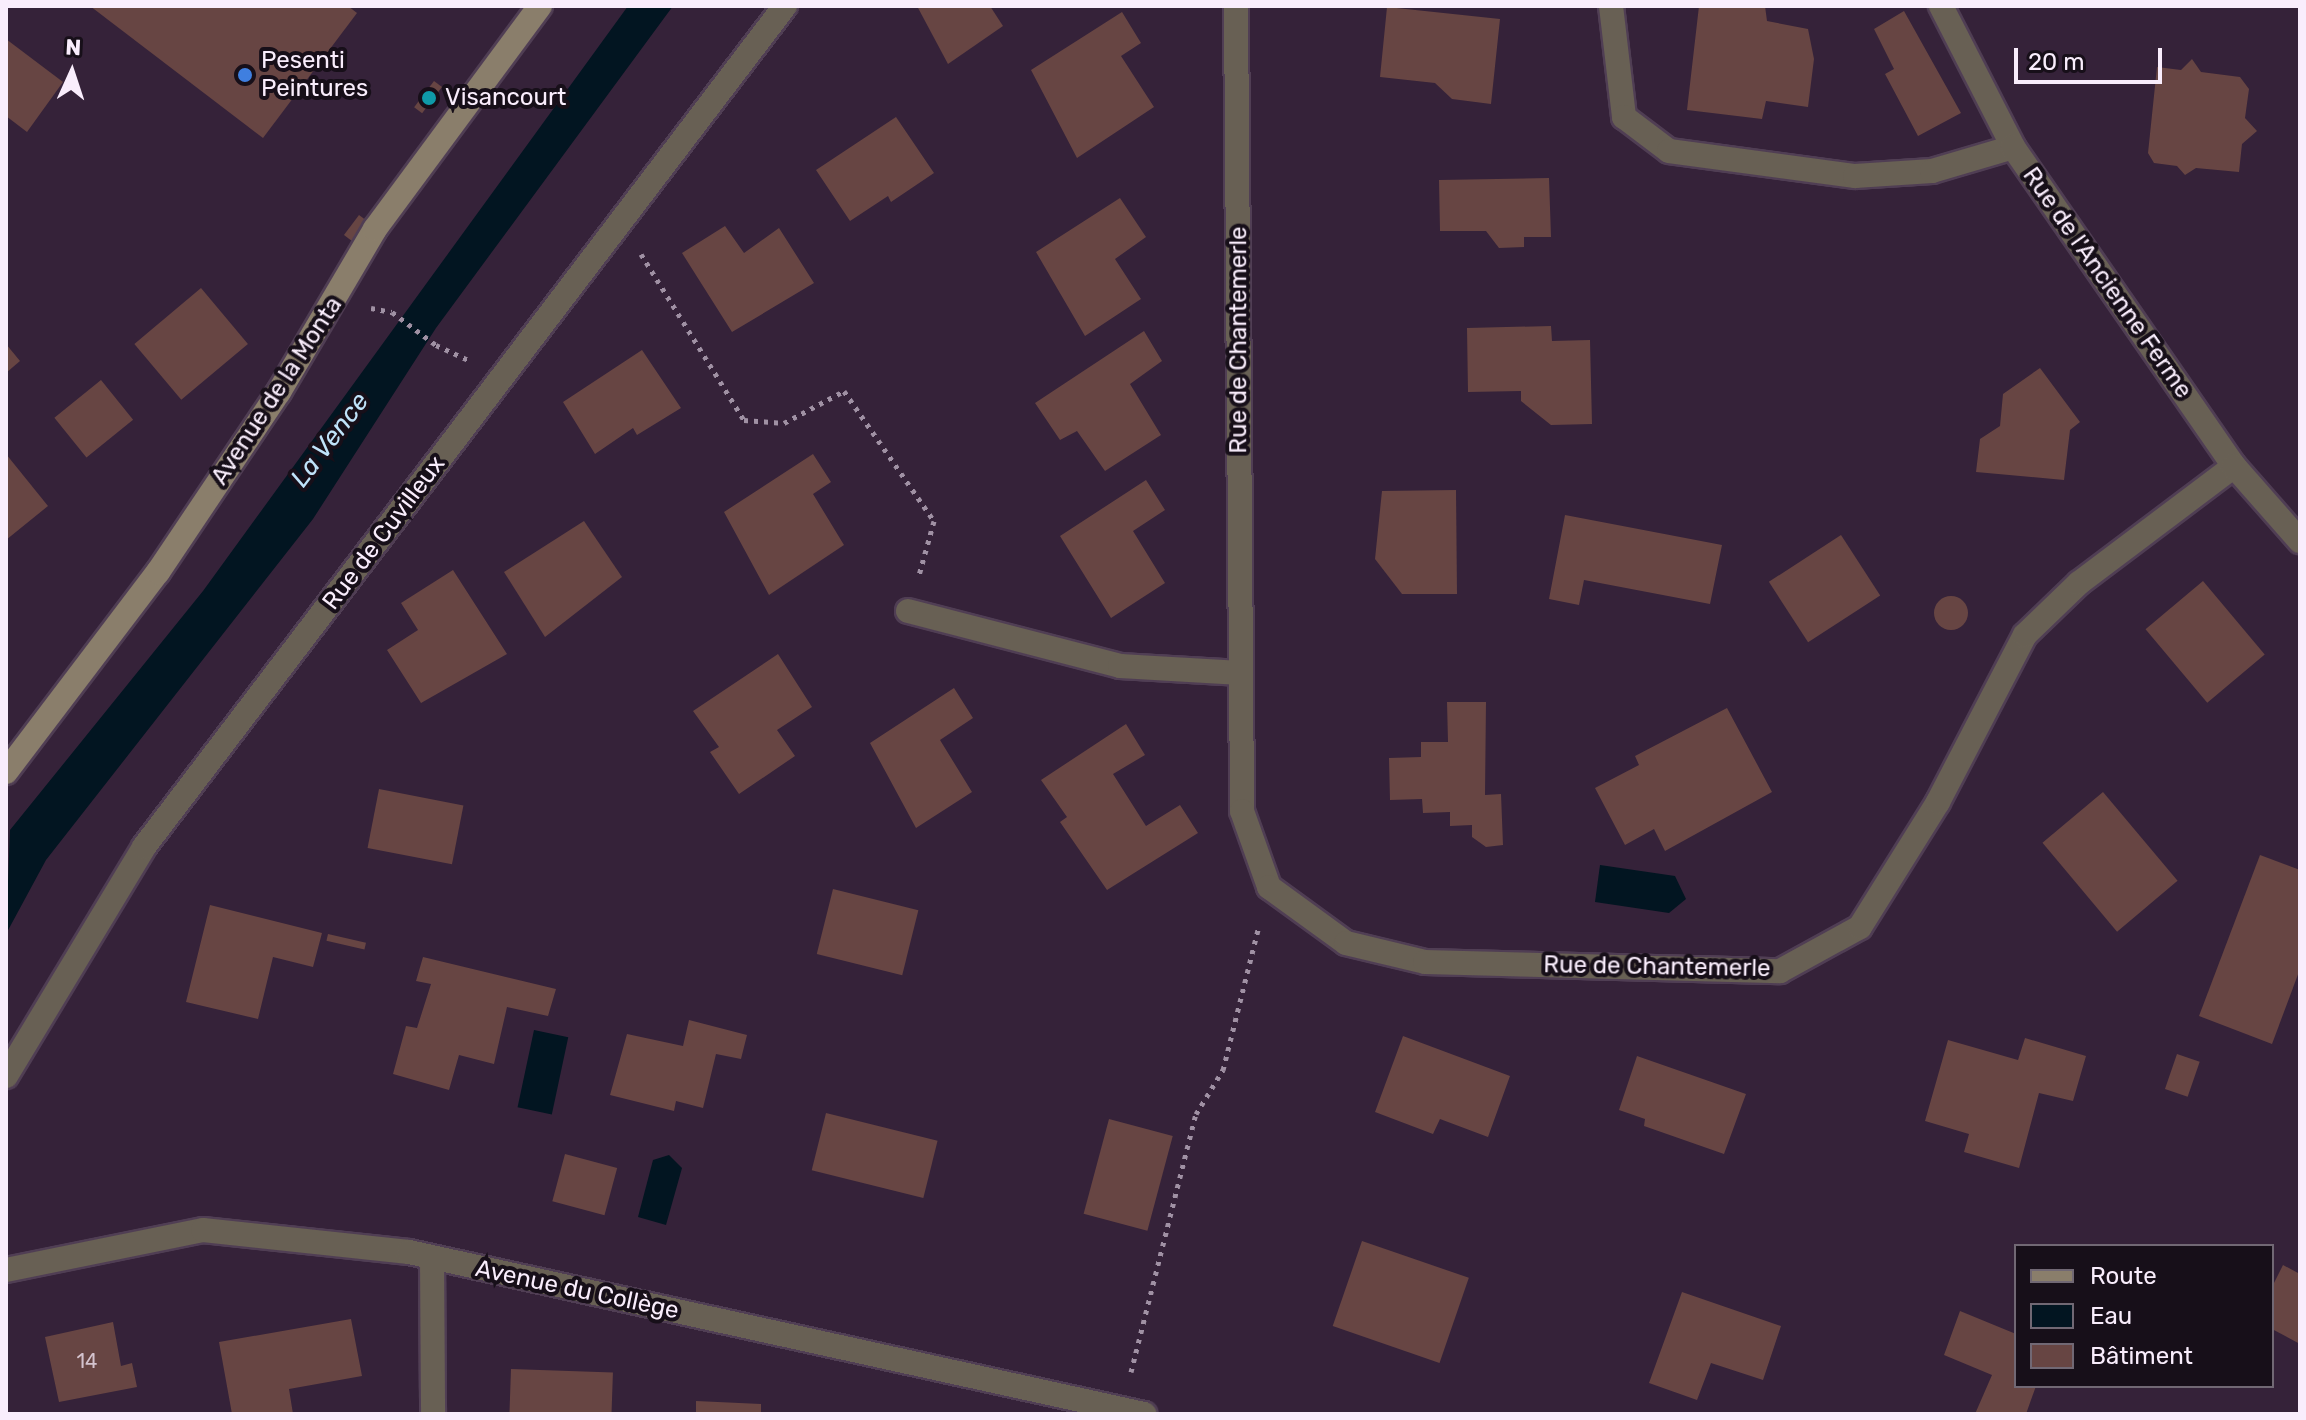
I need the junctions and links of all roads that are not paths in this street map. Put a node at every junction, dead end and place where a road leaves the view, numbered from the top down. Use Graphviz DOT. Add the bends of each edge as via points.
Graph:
graph roads {
  1 [pos="540,6"];
  2 [pos="785,6"];
  3 [pos="1236,6"];
  4 [pos="1611,6"];
  5 [pos="1941,6"];
  6 [pos="2013,147"];
  7 [pos="2234,466"];
  8 [pos="2300,541"];
  9 [pos="908,611"];
  10 [pos="1241,673"];
  11 [pos="6,772"];
  12 [pos="6,1076"];
  13 [pos="432,1259"];
  14 [pos="6,1270"];
  15 [pos="433,1414"];
  16 [pos="1144,1414"];
  1 -- 11 [label="street, Avenue de la Monta" via="375,229 279,392 158,572"];
  2 -- 12 [label="street, Rue de Cuvilleux" via="144,847"];
  3 -- 10 [label="street, Rue de Chantemerle"];
  4 -- 6 [label="street" via="1624,117 1669,151 1855,176 1932,171"];
  5 -- 6 [label="street, Rue de l'Ancienne Ferme"];
  6 -- 7 [label="street, Rue de l'Ancienne Ferme"];
  7 -- 8 [label="street, Rue de l'Ancienne Ferme"];
  7 -- 10 [label="street, Rue de Chantemerle" via="2079,583 2025,635 1938,802 1860,927 1780,971 1425,962 1346,943 1269,887 1242,811"];
  9 -- 10 [label="street" via="1120,666"];
  13 -- 14 [label="street, Avenue du Collège" via="203,1230"];
  13 -- 15 [label="street"];
  13 -- 16 [label="street, Avenue du Collège"];
}
